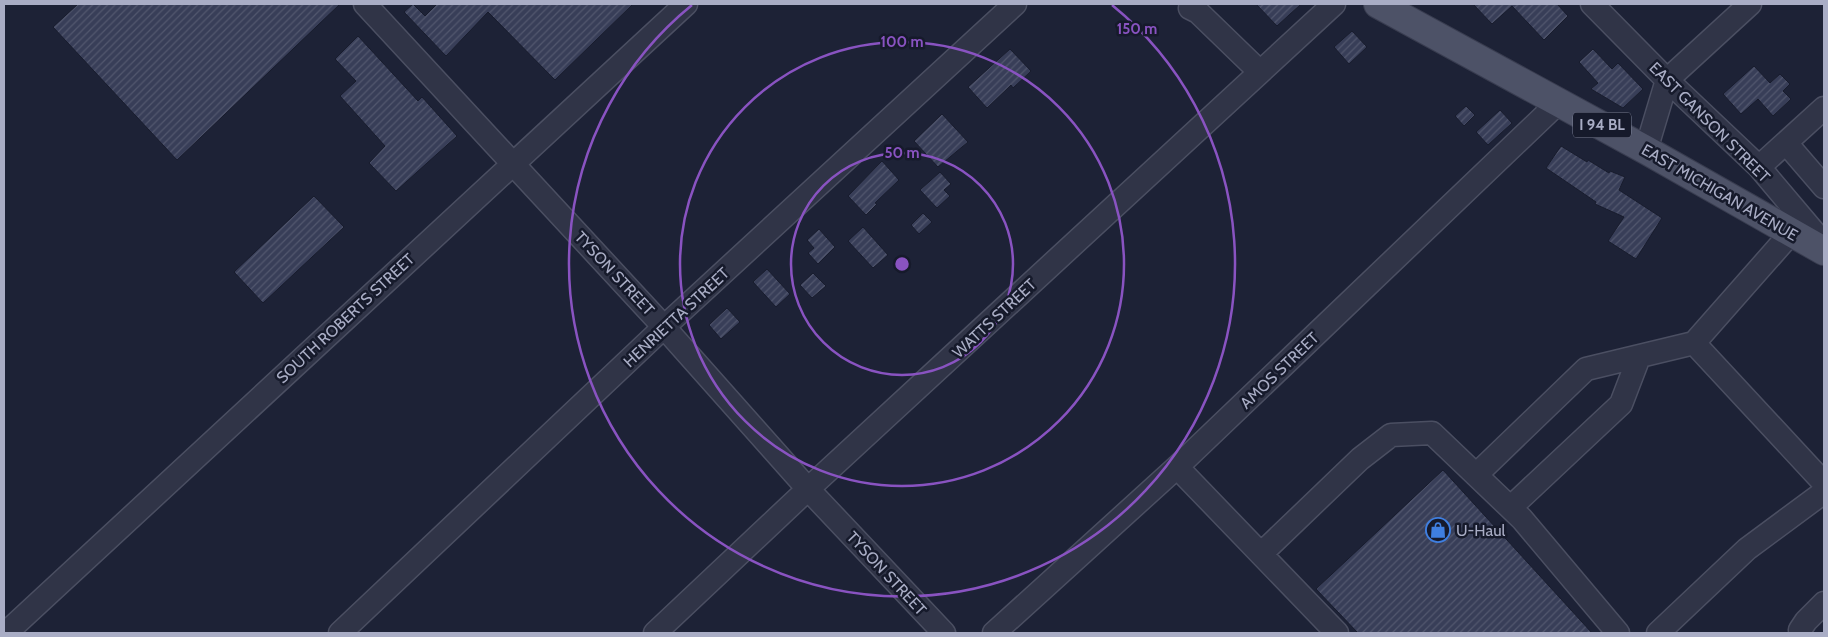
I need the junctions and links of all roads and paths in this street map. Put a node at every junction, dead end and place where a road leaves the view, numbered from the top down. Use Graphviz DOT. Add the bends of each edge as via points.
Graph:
graph roads {
  1 [pos="365,4"];
  2 [pos="686,4"];
  3 [pos="1015,4"];
  4 [pos="1334,4"];
  5 [pos="1378,4"];
  6 [pos="1592,4"];
  7 [pos="1750,4"];
  8 [pos="1190,8"];
  9 [pos="1260,72"];
  10 [pos="1667,80"];
  11 [pos="1560,102"];
  12 [pos="1824,108"];
  13 [pos="1786,142"];
  14 [pos="1646,150"];
  15 [pos="514,163"];
  16 [pos="1759,167"];
  17 [pos="1824,187"];
  18 [pos="1791,233"];
  19 [pos="1824,244"];
  20 [pos="1824,251"];
  21 [pos="664,327"];
  22 [pos="1694,343"];
  23 [pos="1639,357"];
  24 [pos="1177,467"];
  25 [pos="1476,475"];
  26 [pos="1824,483"];
  27 [pos="808,489"];
  28 [pos="1824,492"];
  29 [pos="1511,507"];
  30 [pos="1261,554"];
  31 [pos="1824,603"];
  32 [pos="6,633"];
  33 [pos="340,633"];
  34 [pos="656,633"];
  35 [pos="944,633"];
  36 [pos="994,633"];
  37 [pos="1337,633"];
  38 [pos="1618,633"];
  39 [pos="1658,633"];
  40 [pos="1801,633"];
  1 -- 15 [label="street, TYSON STREET"];
  2 -- 15 [label="street, SOUTH ROBERTS STREET"];
  3 -- 21 [label="street, HENRIETTA STREET"];
  4 -- 9 [label="street, WATTS STREET"];
  5 -- 11 [label="main road, EAST MICHIGAN AVENUE / I 94 BL"];
  6 -- 10 [label="street, EAST GANSON STREET"];
  7 -- 10 [label="street"];
  8 -- 9 [label="street"];
  9 -- 27 [label="street, WATTS STREET"];
  10 -- 14 [label="street"];
  10 -- 16 [label="street, EAST GANSON STREET"];
  11 -- 14 [label="main road, EAST MICHIGAN AVENUE / I 94 BL"];
  11 -- 24 [label="street, AMOS STREET"];
  12 -- 13 [label="street"];
  13 -- 16 [label="street"];
  13 -- 17 [label="street"];
  14 -- 18 [label="main road, EAST MICHIGAN AVENUE / I 94 BL"];
  15 -- 21 [label="street, TYSON STREET"];
  15 -- 32 [label="street, SOUTH ROBERTS STREET"];
  16 -- 19 [label="street, EAST GANSON STREET"];
  18 -- 20 [label="main road, EAST MICHIGAN AVENUE / I 94 BL"];
  18 -- 22 [label="street"];
  21 -- 27 [label="street, TYSON STREET"];
  21 -- 33 [label="street, HENRIETTA STREET"];
  22 -- 23 [label="street"];
  22 -- 26 [label="street"];
  23 -- 25 [label="street" via="1586,369"];
  23 -- 29 [label="street" via="1621,404"];
  24 -- 30 [label="street"];
  24 -- 36 [label="street, AMOS STREET"];
  25 -- 29 [label="street"];
  25 -- 30 [label="street" via="1432,433 1391,435 1360,459"];
  27 -- 34 [label="street, WATTS STREET"];
  27 -- 35 [label="street, TYSON STREET"];
  28 -- 39 [label="street" via="1747,549"];
  29 -- 38 [label="street"];
  30 -- 37 [label="street"];
  31 -- 40 [label="street" via="1806,621"];
}
